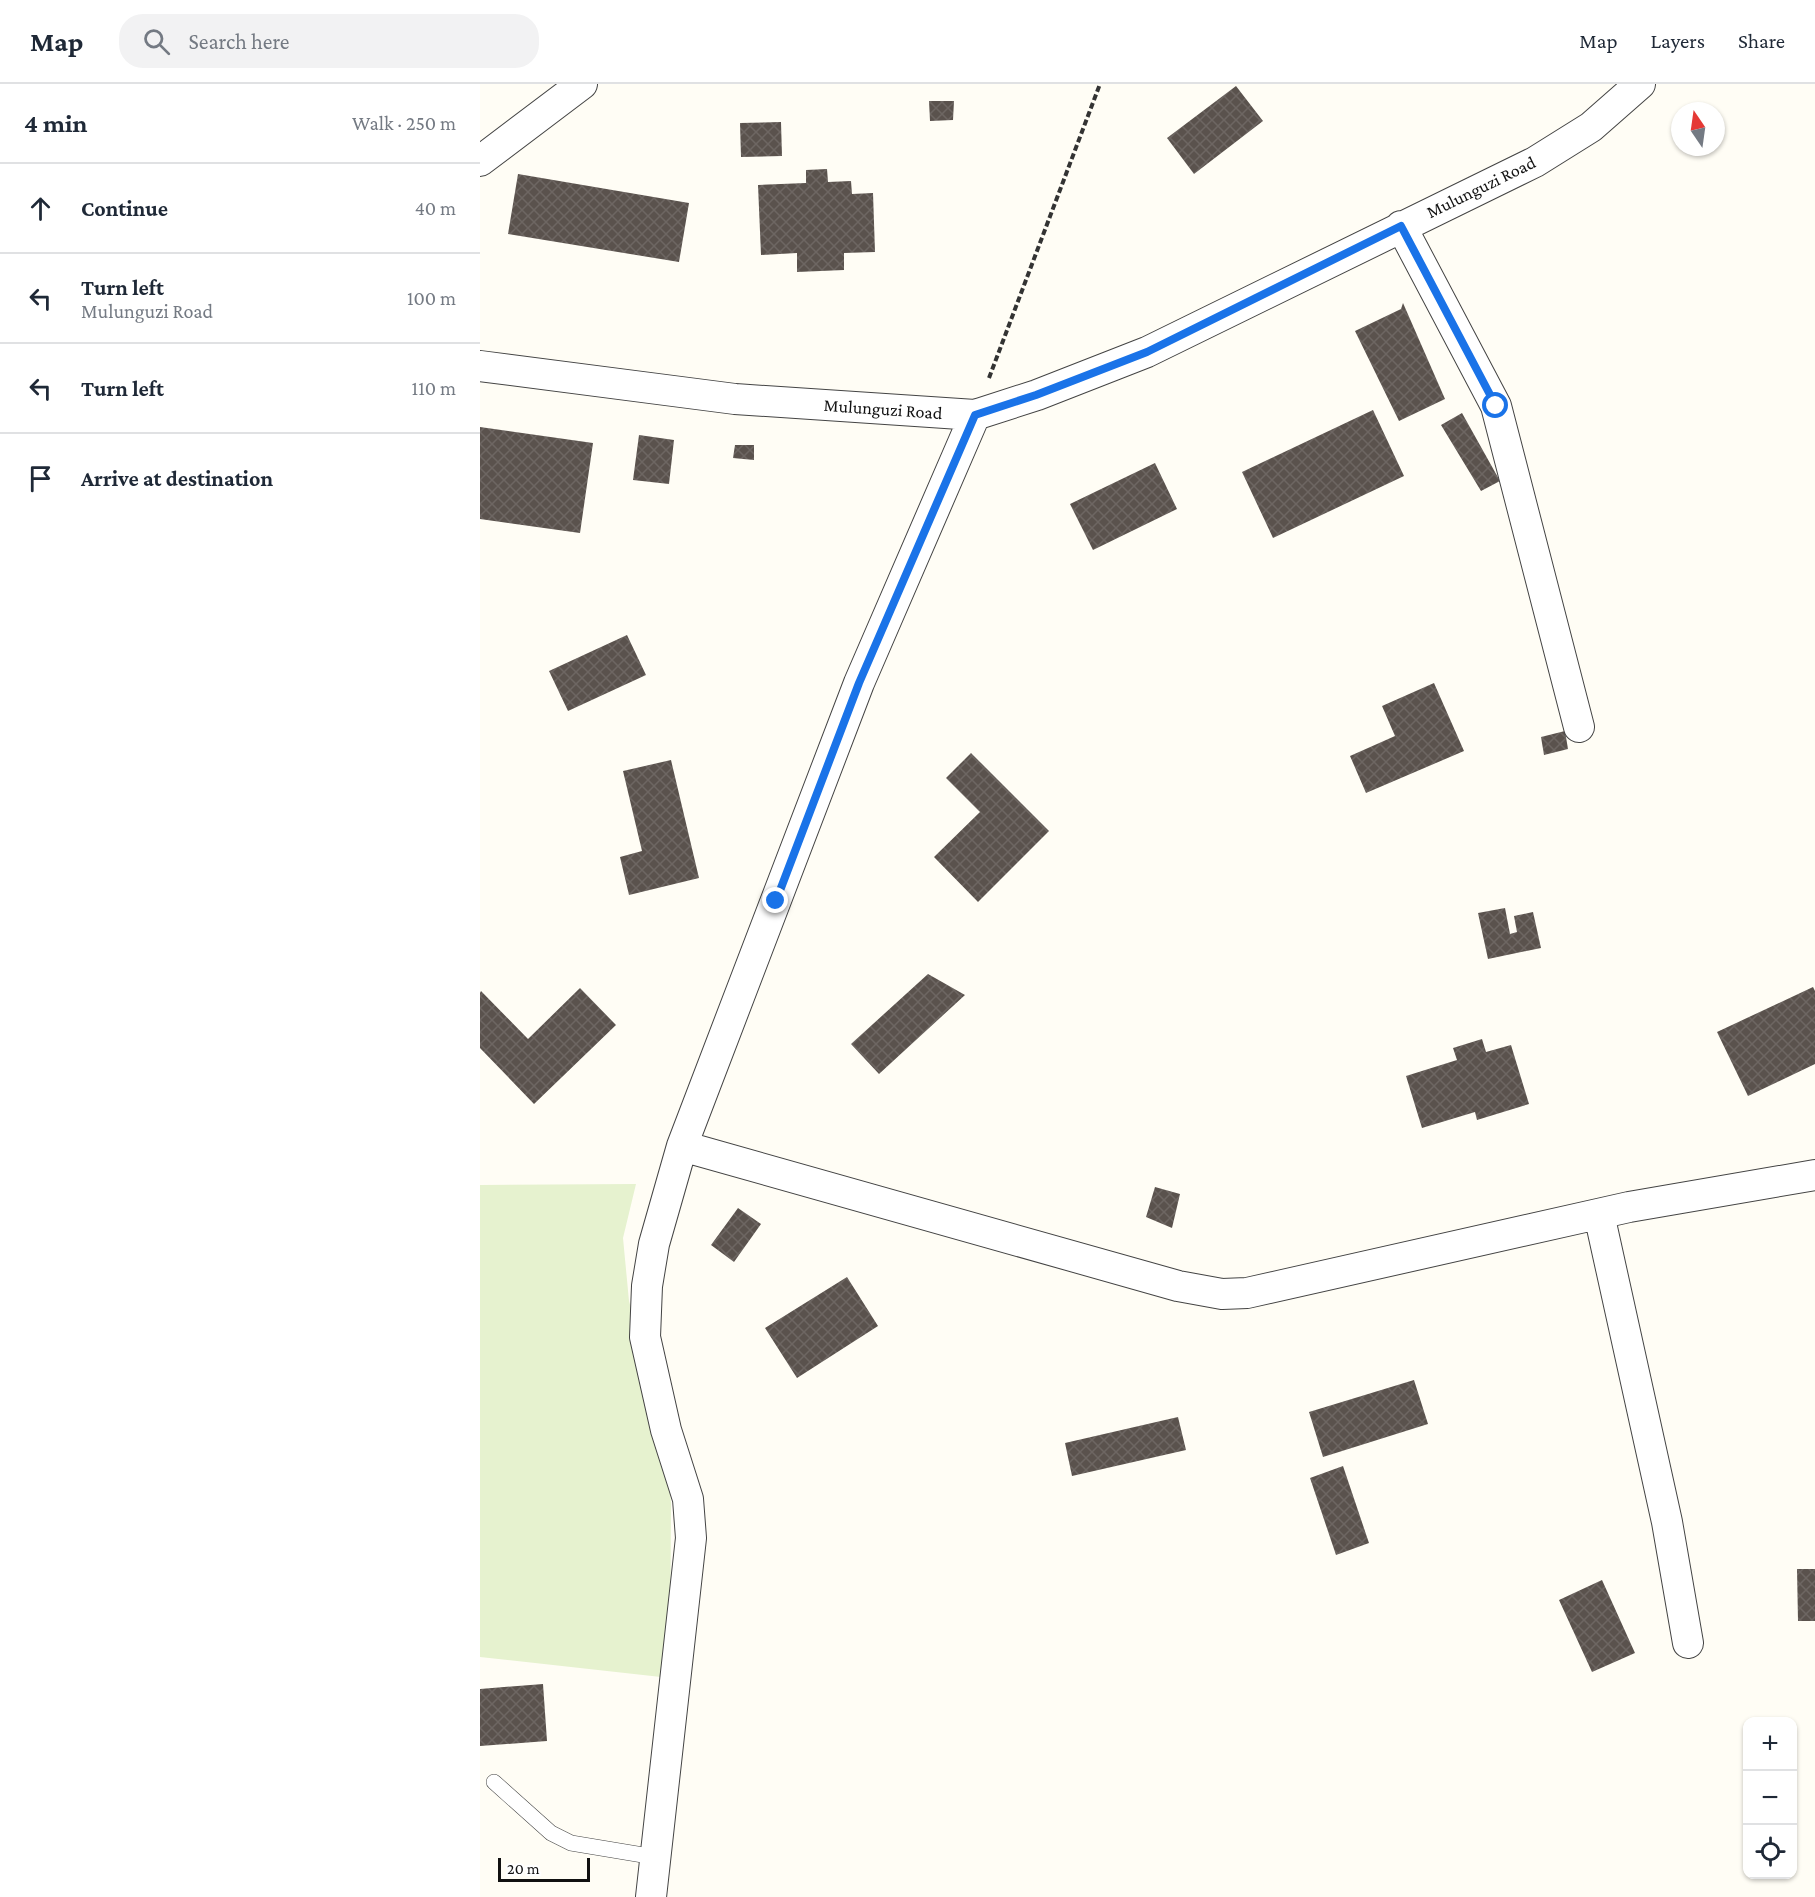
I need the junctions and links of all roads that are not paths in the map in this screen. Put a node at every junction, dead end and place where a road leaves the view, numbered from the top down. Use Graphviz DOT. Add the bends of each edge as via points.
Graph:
graph roads {
  1 [pos="582,84"];
  2 [pos="1640,84"];
  3 [pos="480,161"];
  4 [pos="1401,226"];
  5 [pos="480,366"];
  6 [pos="975,415"];
  7 [pos="1579,727"];
  8 [pos="682,1146"];
  9 [pos="1815,1175"];
  10 [pos="1599,1214"];
  11 [pos="1688,1643"];
  12 [pos="494,1782"];
  13 [pos="655,1857"];
  14 [pos="651,1897"];
  1 -- 3 [label="street"];
  2 -- 4 [label="street, Mulunguzi Road" via="1591,127 1534,162"];
  4 -- 6 [label="street, Mulunguzi Road" via="1147,352"];
  4 -- 7 [label="street" via="1496,406"];
  5 -- 6 [label="street, Mulunguzi Road" via="735,399"];
  6 -- 8 [label="street" via="859,683"];
  8 -- 10 [label="street" via="1178,1286 1222,1294 1247,1293"];
  8 -- 13 [label="street" via="654,1244 645,1314 645,1337 666,1430 688,1499 691,1538"];
  9 -- 10 [label="street"];
  10 -- 11 [label="street" via="1667,1522"];
  12 -- 13 [label="lane" via="551,1833 571,1843"];
  13 -- 14 [label="street"];
}
